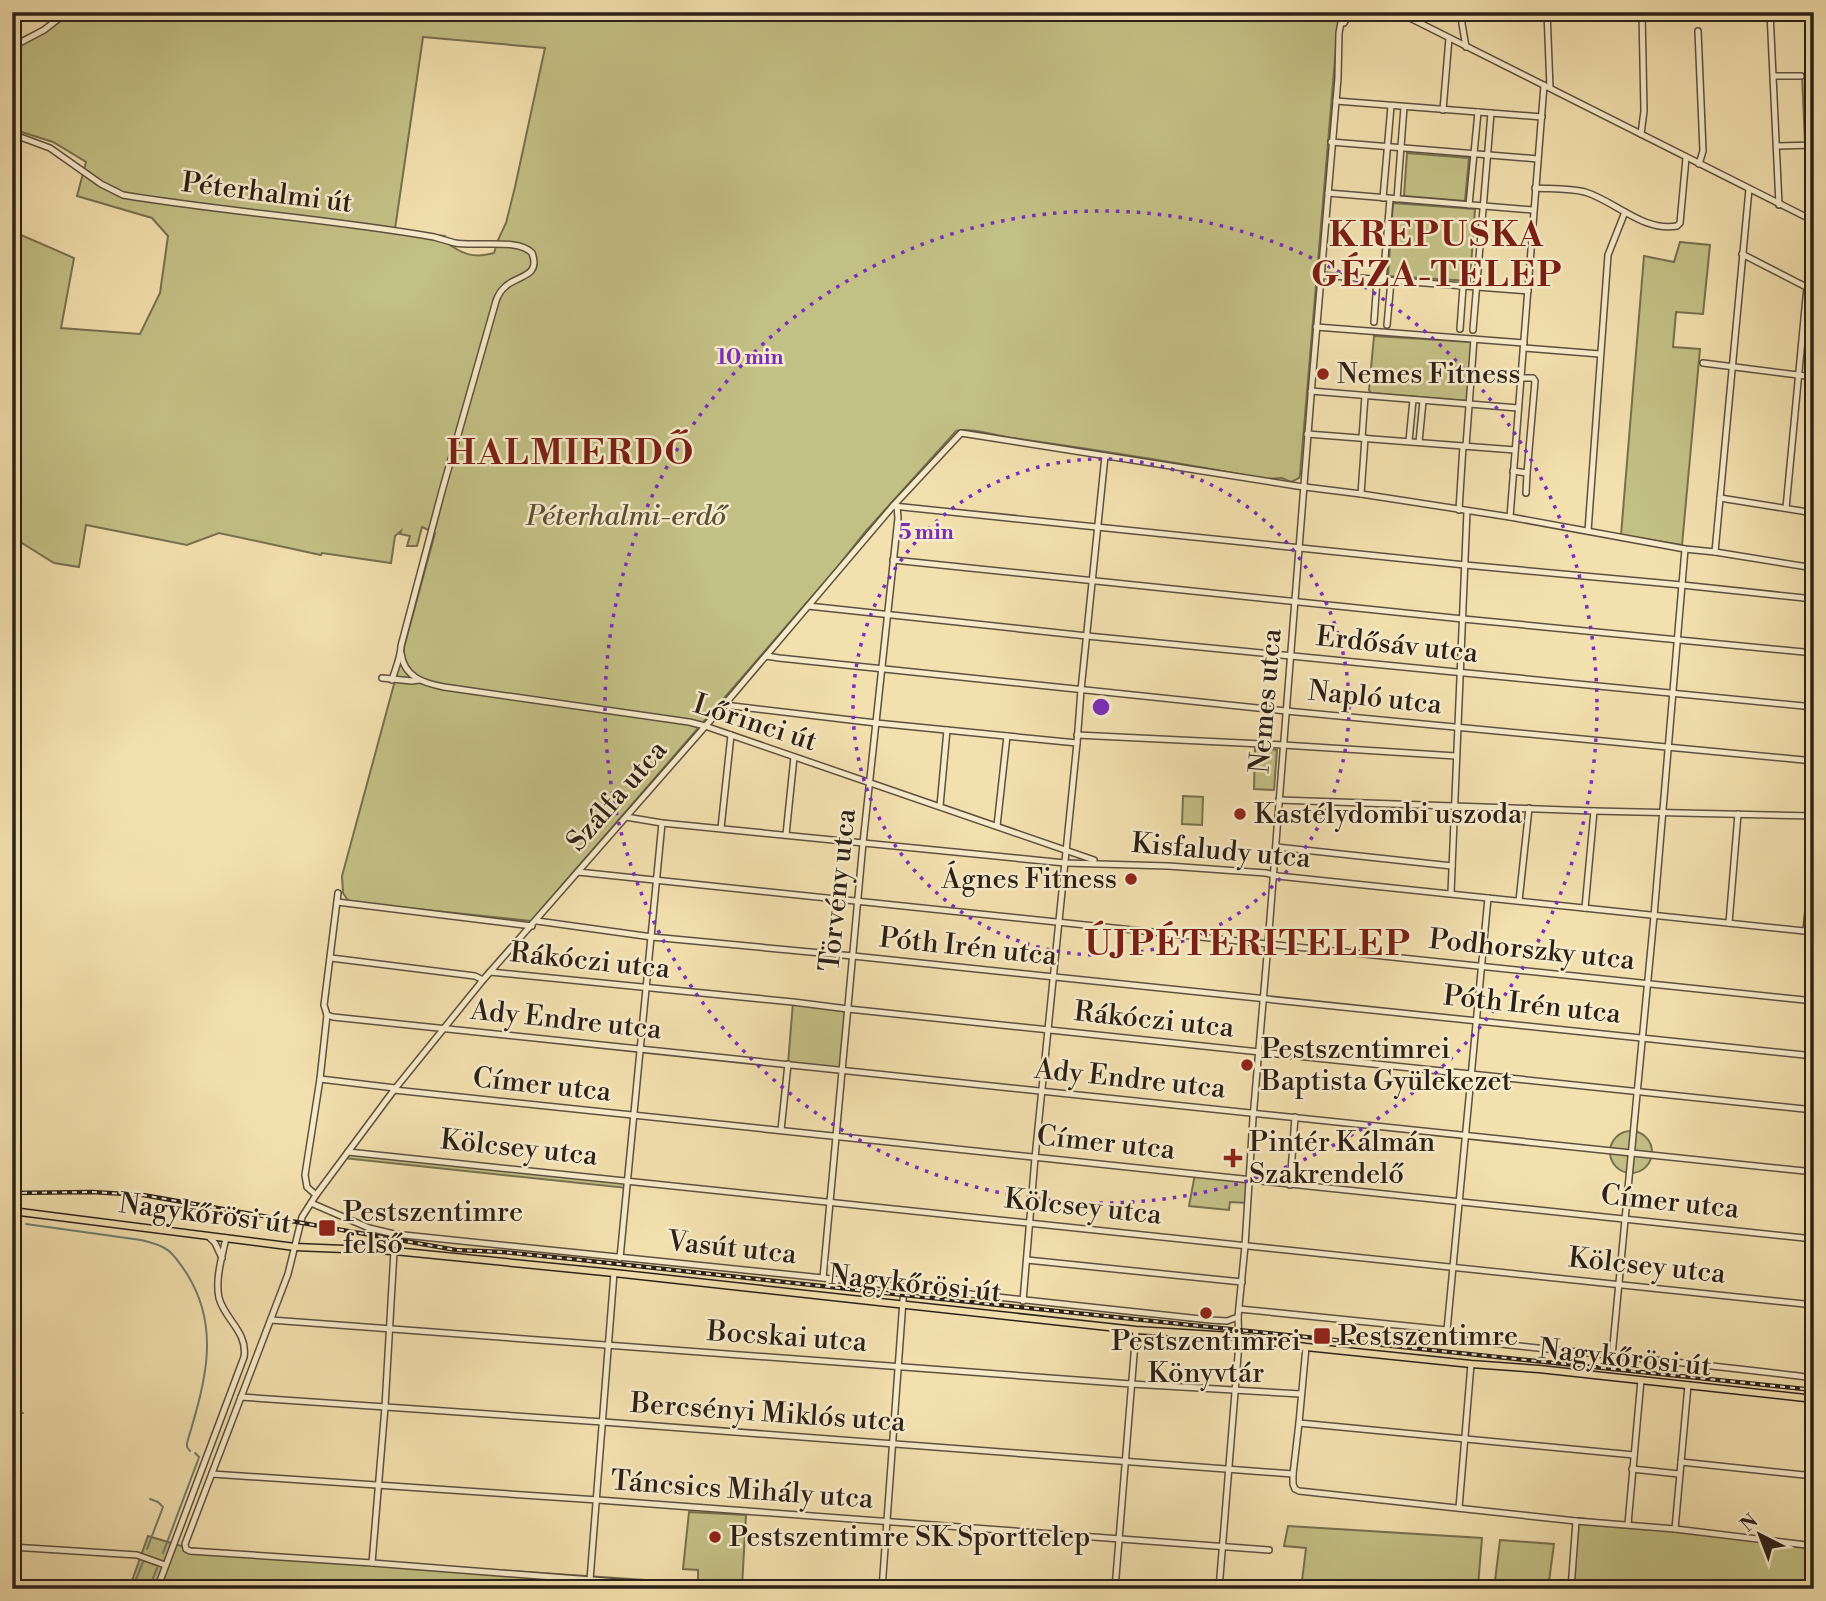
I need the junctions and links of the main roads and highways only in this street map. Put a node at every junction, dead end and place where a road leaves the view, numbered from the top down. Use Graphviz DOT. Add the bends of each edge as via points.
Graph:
graph roads {
  1 [pos="12,1211"];
  2 [pos="1814,1399"];
  1 -- 2 [label="main road, Nagykőrösi út" via="295,1247 394,1251 614,1273"];
}
